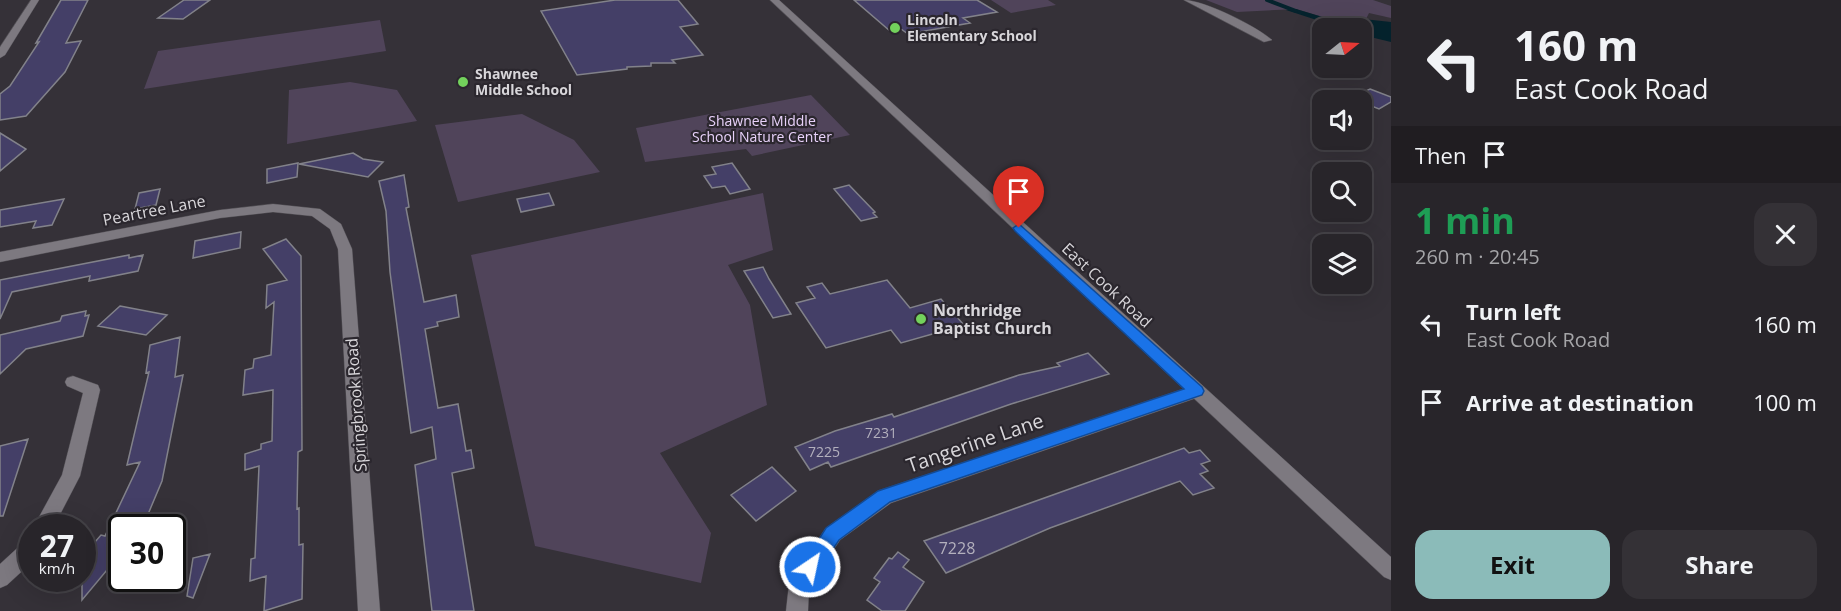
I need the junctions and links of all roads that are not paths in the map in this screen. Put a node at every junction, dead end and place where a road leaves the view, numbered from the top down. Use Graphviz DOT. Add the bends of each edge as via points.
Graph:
graph roads {
  1 [pos="35,0"];
  2 [pos="774,0"];
  3 [pos="1188,0"];
  4 [pos="1267,40"];
  5 [pos="0,55"];
  6 [pos="315,212"];
  7 [pos="0,257"];
  8 [pos="73,382"];
  9 [pos="1196,391"];
  10 [pos="51,514"];
  11 [pos="18,561"];
  12 [pos="1391,570"];
  13 [pos="0,578"];
  14 [pos="369,611"];
  15 [pos="797,611"];
  1 -- 5 [label="street"];
  2 -- 9 [label="street, East Cook Road"];
  3 -- 4 [label="street"];
  6 -- 7 [label="street, Peartree Lane" via="273,208 220,214"];
  6 -- 14 [label="street, Springbrook Road" via="336,227 345,249"];
  8 -- 10 [label="street" via="92,390 72,476"];
  9 -- 12 [label="street, East Cook Road"];
  9 -- 15 [label="street, Tangerine Lane" via="885,497 833,534 799,584"];
  11 -- 13 [label="street"];
}
